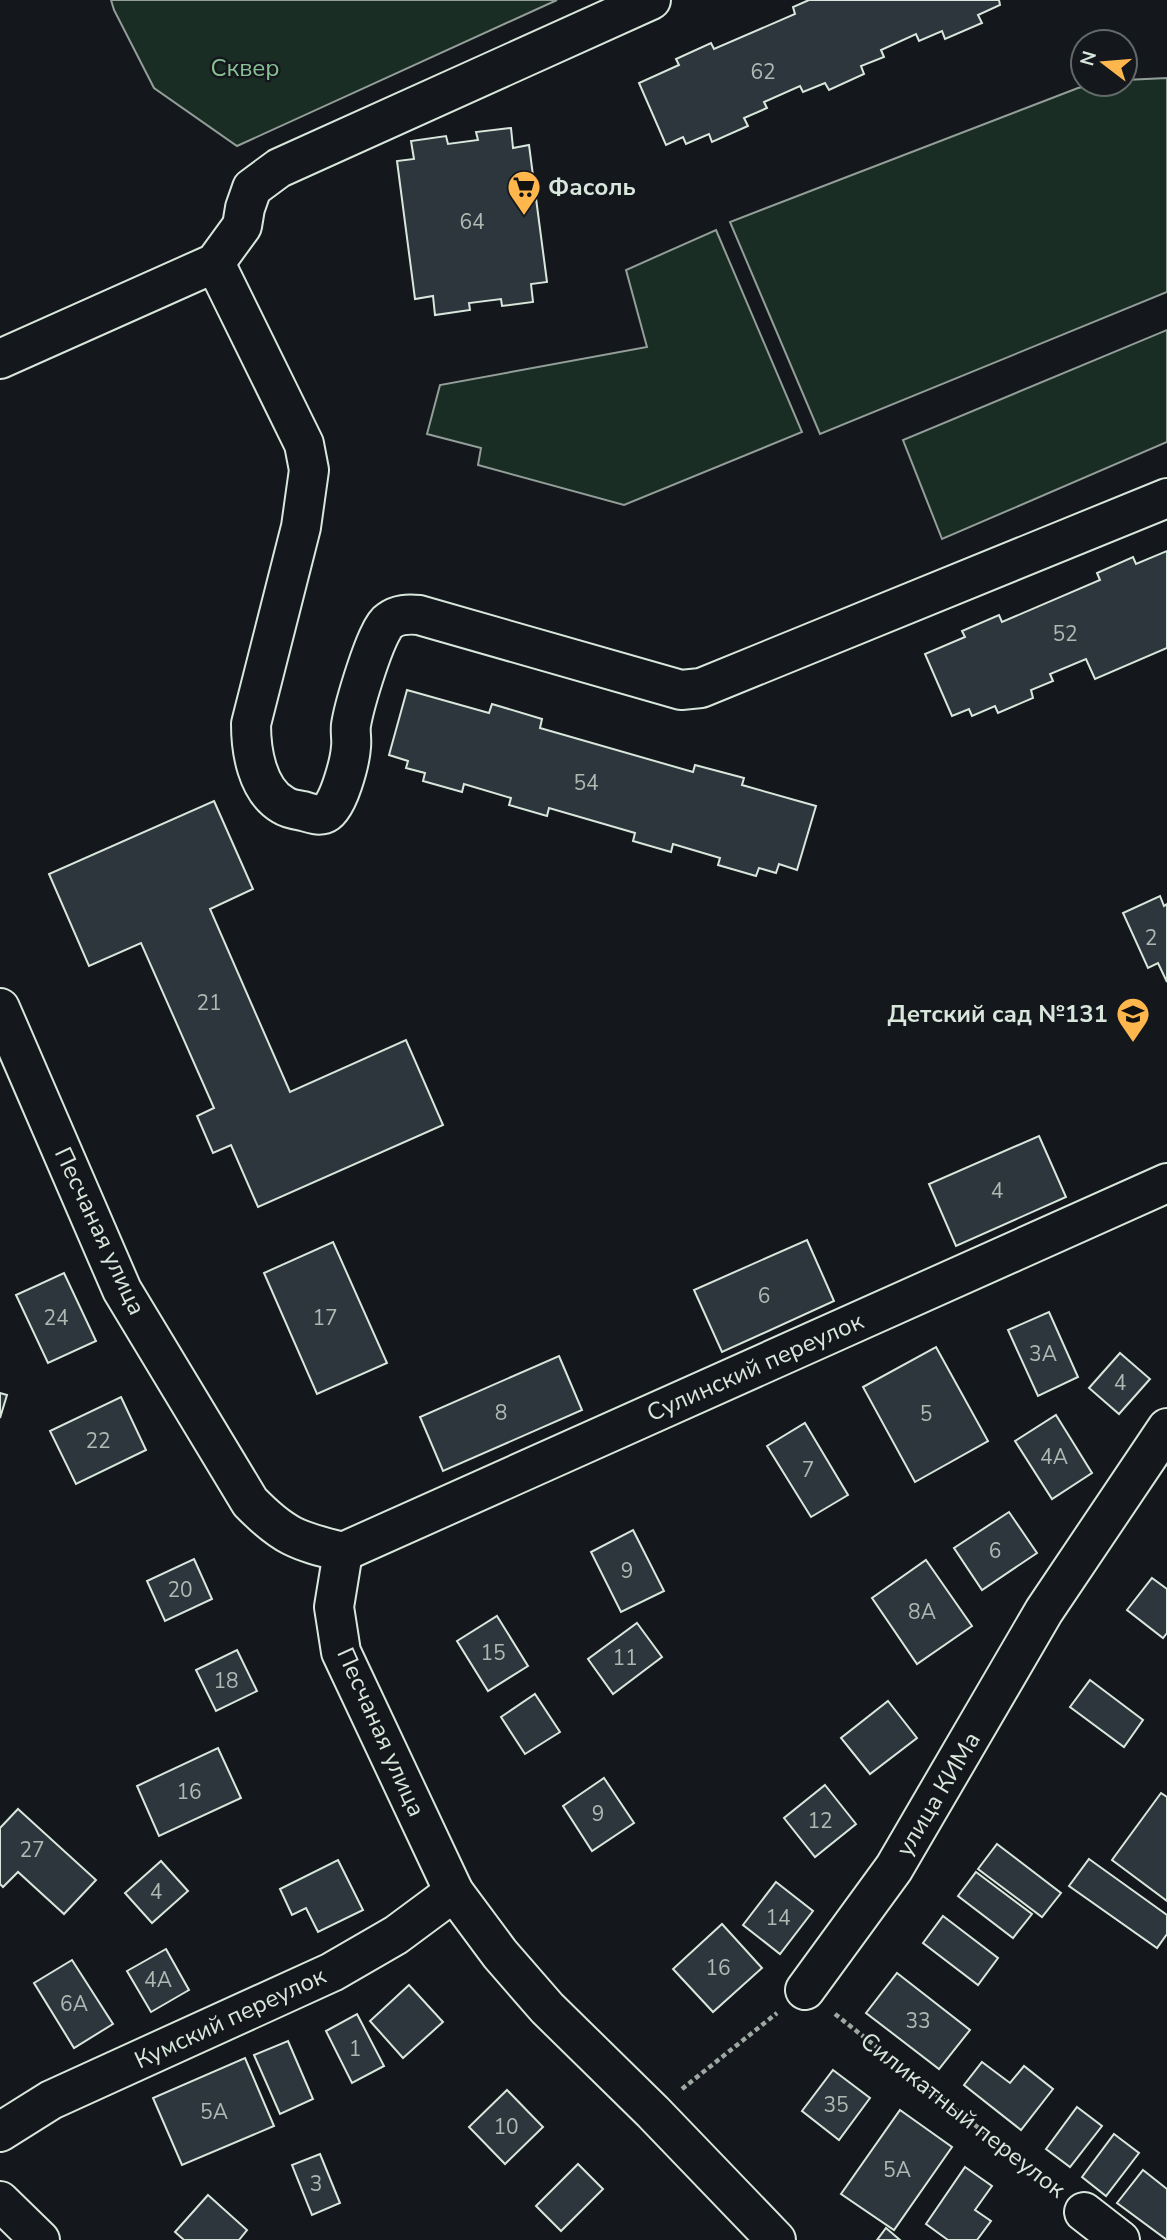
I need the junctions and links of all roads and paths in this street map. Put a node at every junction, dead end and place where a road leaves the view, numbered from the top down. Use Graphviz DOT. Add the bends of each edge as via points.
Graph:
graph roads {
  1 [pos="651,0"];
  2 [pos="215,263"];
  3 [pos="0,359"];
  4 [pos="1167,498"];
  5 [pos="5,1032"];
  6 [pos="1167,1183"];
  7 [pos="1167,1428"];
  8 [pos="343,1552"];
  9 [pos="454,1892"];
  10 [pos="805,1990"];
  11 [pos="653,2112"];
  12 [pos="0,2132"];
  13 [pos="0,2201"];
  14 [pos="1084,2212"];
  15 [pos="40,2240"];
  16 [pos="776,2240"];
  17 [pos="1120,2240"];
  1 -- 2 [label="street" via="279,168 252,188 242,226"];
  2 -- 3 [label="street"];
  2 -- 4 [label="street" via="304,444 309,470 301,527 251,724 256,765 285,807 320,815 335,804 351,749 351,724 377,635 387,621 403,614 419,614 681,690 701,688"];
  5 -- 8 [label="street, Песчаная улица" via="122,1290 250,1502 273,1525 302,1542"];
  6 -- 8 [label="street, Сулинский переулок"];
  7 -- 10 [label="street, улица КИМа" via="1044,1611 894,1868"];
  8 -- 9 [label="street, Песчаная улица" via="334,1607 341,1652"];
  9 -- 11 [label="street, Песчаная улица" via="547,2008"];
  9 -- 12 [label="street, Кумский переулок" via="396,1935 332,1972 51,2099"];
  10 -- 11 [label="path"];
  10 -- 14 [label="path, Силикатный переулок"];
  11 -- 16 [label="street, Песчаная улица"];
  13 -- 15 [label="street"];
  14 -- 17 [label="street, Силикатный переулок"];
}
